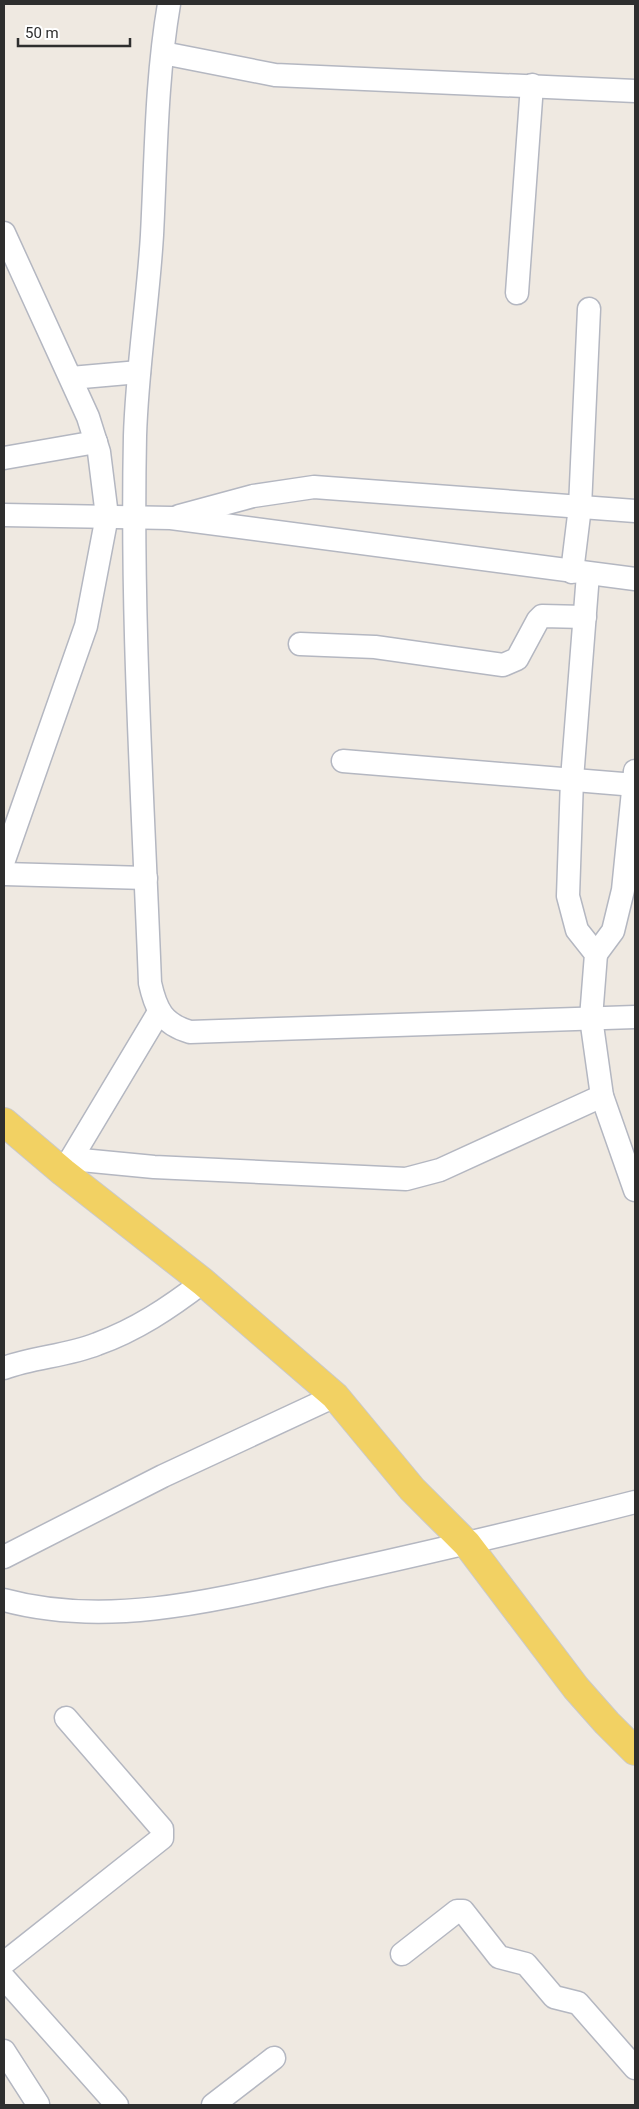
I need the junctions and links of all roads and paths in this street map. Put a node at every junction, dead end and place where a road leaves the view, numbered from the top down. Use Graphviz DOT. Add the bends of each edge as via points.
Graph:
graph roads {
  1 [pos="169,4"];
  2 [pos="163,53"];
  3 [pos="532,85"];
  4 [pos="635,91"];
  5 [pos="4,233"];
  6 [pos="517,293"];
  7 [pos="589,309"];
  8 [pos="139,372"];
  9 [pos="71,378"];
  10 [pos="96,442"];
  11 [pos="4,458"];
  12 [pos="580,507"];
  13 [pos="635,511"];
  14 [pos="4,516"];
  15 [pos="107,516"];
  16 [pos="134,518"];
  17 [pos="171,518"];
  18 [pos="580,573"];
  19 [pos="635,580"];
  20 [pos="585,617"];
  21 [pos="300,644"];
  22 [pos="343,761"];
  23 [pos="572,779"];
  24 [pos="635,780"];
  25 [pos="4,860"];
  26 [pos="4,874"];
  27 [pos="146,878"];
  28 [pos="596,954"];
  29 [pos="159,1012"];
  30 [pos="635,1017"];
  31 [pos="591,1018"];
  32 [pos="602,1096"];
  33 [pos="4,1122"];
  34 [pos="67,1166"];
  35 [pos="635,1190"];
  36 [pos="203,1282"];
  37 [pos="4,1368"];
  38 [pos="335,1396"];
  39 [pos="635,1502"];
  40 [pos="467,1544"];
  41 [pos="4,1557"];
  42 [pos="4,1600"];
  43 [pos="66,1718"];
  44 [pos="635,1752"];
  45 [pos="402,1954"];
  46 [pos="4,1963"];
  47 [pos="4,1978"];
  48 [pos="4,2051"];
  49 [pos="274,2058"];
  50 [pos="635,2068"];
  51 [pos="38,2104"];
  52 [pos="117,2105"];
  53 [pos="213,2105"];
  1 -- 2 [label="street"];
  2 -- 3 [label="street" via="275,75"];
  2 -- 8 [label="street" via="155,137 152,236"];
  3 -- 4 [label="street"];
  3 -- 6 [label="street"];
  5 -- 9 [label="street"];
  7 -- 12 [label="street"];
  8 -- 9 [label="street"];
  8 -- 16 [label="street"];
  9 -- 10 [label="street"];
  10 -- 11 [label="street"];
  10 -- 15 [label="street"];
  12 -- 13 [label="street"];
  12 -- 17 [label="street" via="314,487 253,496"];
  12 -- 18 [label="street"];
  14 -- 15 [label="street"];
  15 -- 16 [label="street"];
  15 -- 25 [label="street" via="86,626"];
  16 -- 17 [label="street"];
  16 -- 27 [label="street" via="135,661"];
  17 -- 18 [label="street"];
  18 -- 19 [label="street"];
  18 -- 20 [label="street"];
  20 -- 21 [label="street" via="542,616 517,659 503,665 375,646"];
  20 -- 23 [label="street"];
  22 -- 23 [label="street"];
  23 -- 24 [label="street"];
  23 -- 28 [label="street" via="568,896 577,930"];
  24 -- 28 [label="street" via="623,890 613,931"];
  26 -- 27 [label="street"];
  27 -- 29 [label="street" via="150,983"];
  28 -- 31 [label="street"];
  29 -- 31 [label="street" via="173,1027 190,1032"];
  29 -- 34 [label="street"];
  30 -- 31 [label="street"];
  31 -- 32 [label="street"];
  32 -- 34 [label="street" via="440,1170 406,1179"];
  32 -- 35 [label="street"];
  33 -- 34 [label="main road"];
  34 -- 36 [label="main road"];
  36 -- 37 [label="street" via="160,1314 95,1345 33,1358"];
  36 -- 38 [label="main road"];
  38 -- 40 [label="main road" via="412,1489"];
  38 -- 41 [label="street" via="163,1476"];
  39 -- 40 [label="street"];
  40 -- 42 [label="street" via="226,1598 126,1611 77,1612 33,1608"];
  40 -- 44 [label="main road" via="576,1688"];
  43 -- 46 [label="street" via="162,1829 162,1838"];
  45 -- 50 [label="street" via="462,1910 499,1957 526,1964 554,1997 578,2002"];
  47 -- 52 [label="street"];
  48 -- 51 [label="street"];
  49 -- 53 [label="street"];
}
